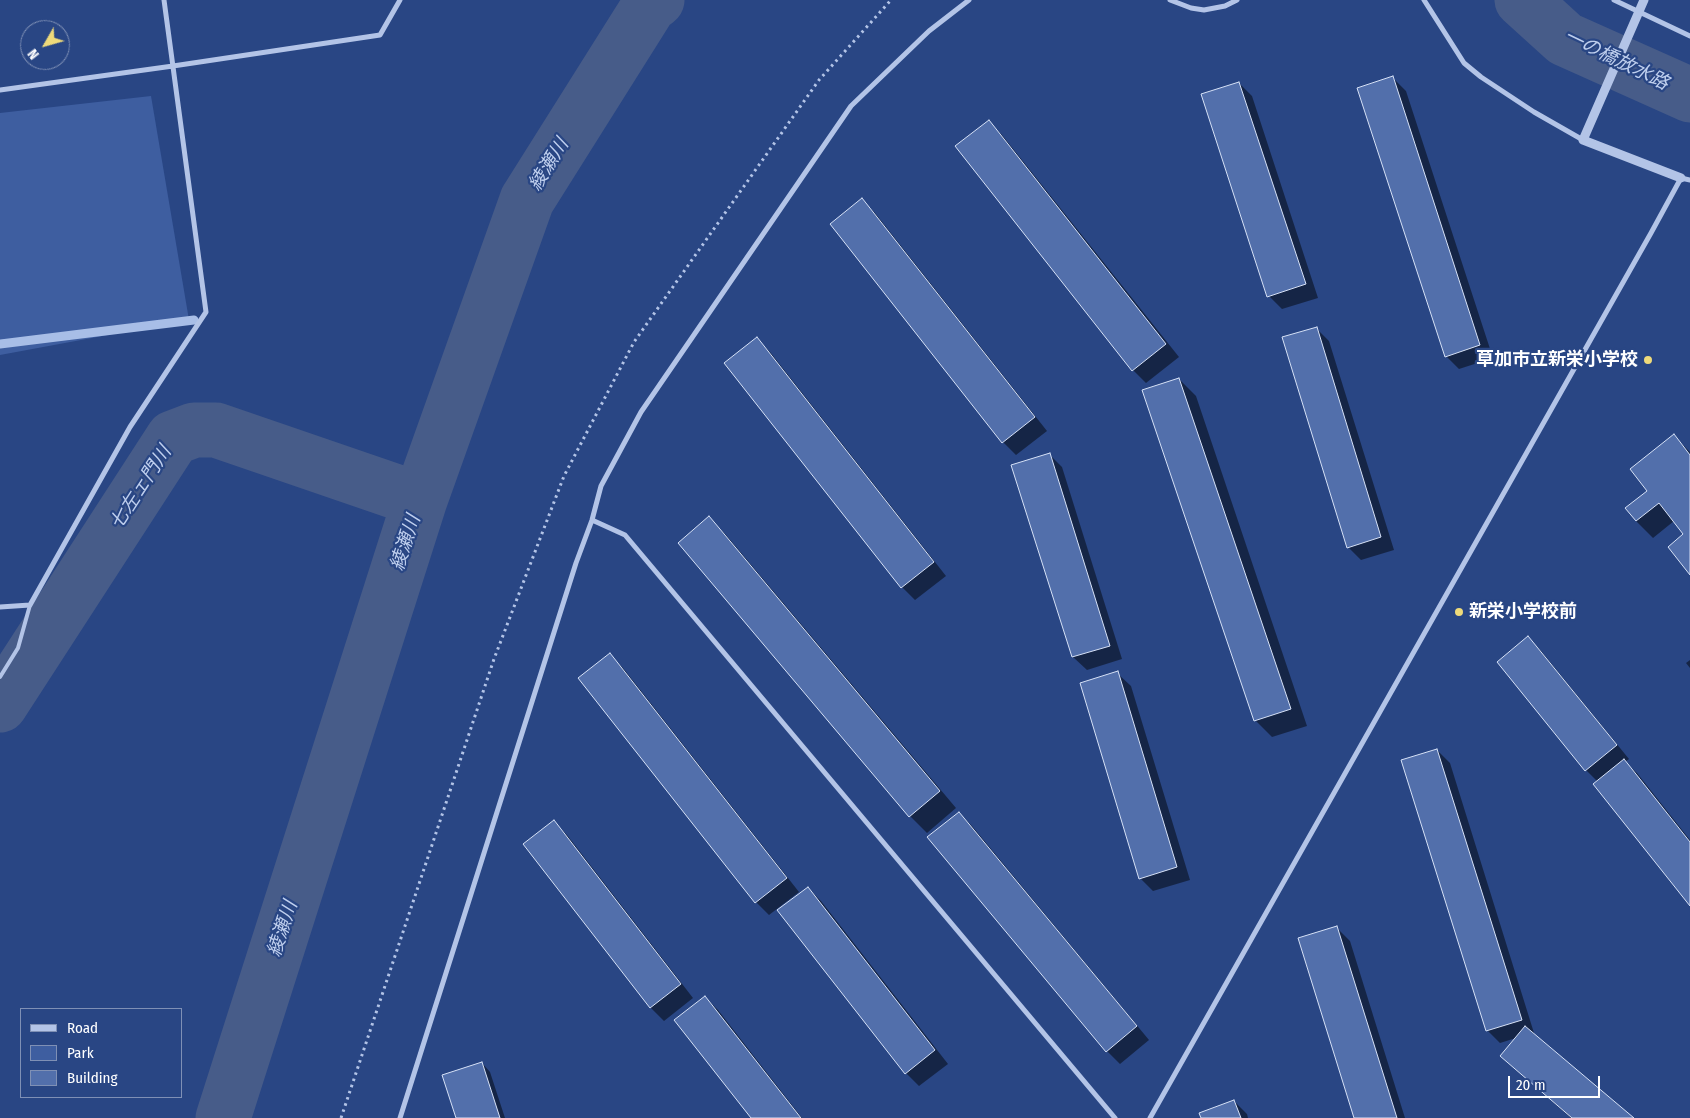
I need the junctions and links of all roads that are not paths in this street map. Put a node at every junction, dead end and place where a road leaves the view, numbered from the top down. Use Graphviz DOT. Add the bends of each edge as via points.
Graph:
graph roads {
  1 [pos="164,0"];
  2 [pos="400,0"];
  3 [pos="969,0"];
  4 [pos="1170,0"];
  5 [pos="1237,0"];
  6 [pos="1424,0"];
  7 [pos="1614,0"];
  8 [pos="1644,0"];
  9 [pos="1639,12"];
  10 [pos="1690,36"];
  11 [pos="173,66"];
  12 [pos="0,90"];
  13 [pos="1583,140"];
  14 [pos="1685,179"];
  15 [pos="592,520"];
  16 [pos="30,605"];
  17 [pos="0,607"];
  18 [pos="0,676"];
  19 [pos="400,1118"];
  20 [pos="1115,1118"];
  21 [pos="1150,1118"];
  1 -- 11 [label="street"];
  2 -- 11 [label="street" via="380,35"];
  3 -- 15 [label="street" via="929,31 851,106 641,412 601,486"];
  4 -- 5 [label="street" via="1204,10"];
  6 -- 13 [label="street" via="1464,63 1534,112"];
  7 -- 9 [label="street"];
  8 -- 9 [label="street"];
  9 -- 10 [label="street"];
  9 -- 13 [label="street"];
  11 -- 12 [label="street"];
  11 -- 16 [label="street" via="206,312 130,427"];
  13 -- 14 [label="street"];
  14 -- 21 [label="street" via="1651,233"];
  15 -- 19 [label="street"];
  15 -- 20 [label="street" via="625,535"];
  16 -- 17 [label="street"];
  16 -- 18 [label="lane" via="18,648"];
}
